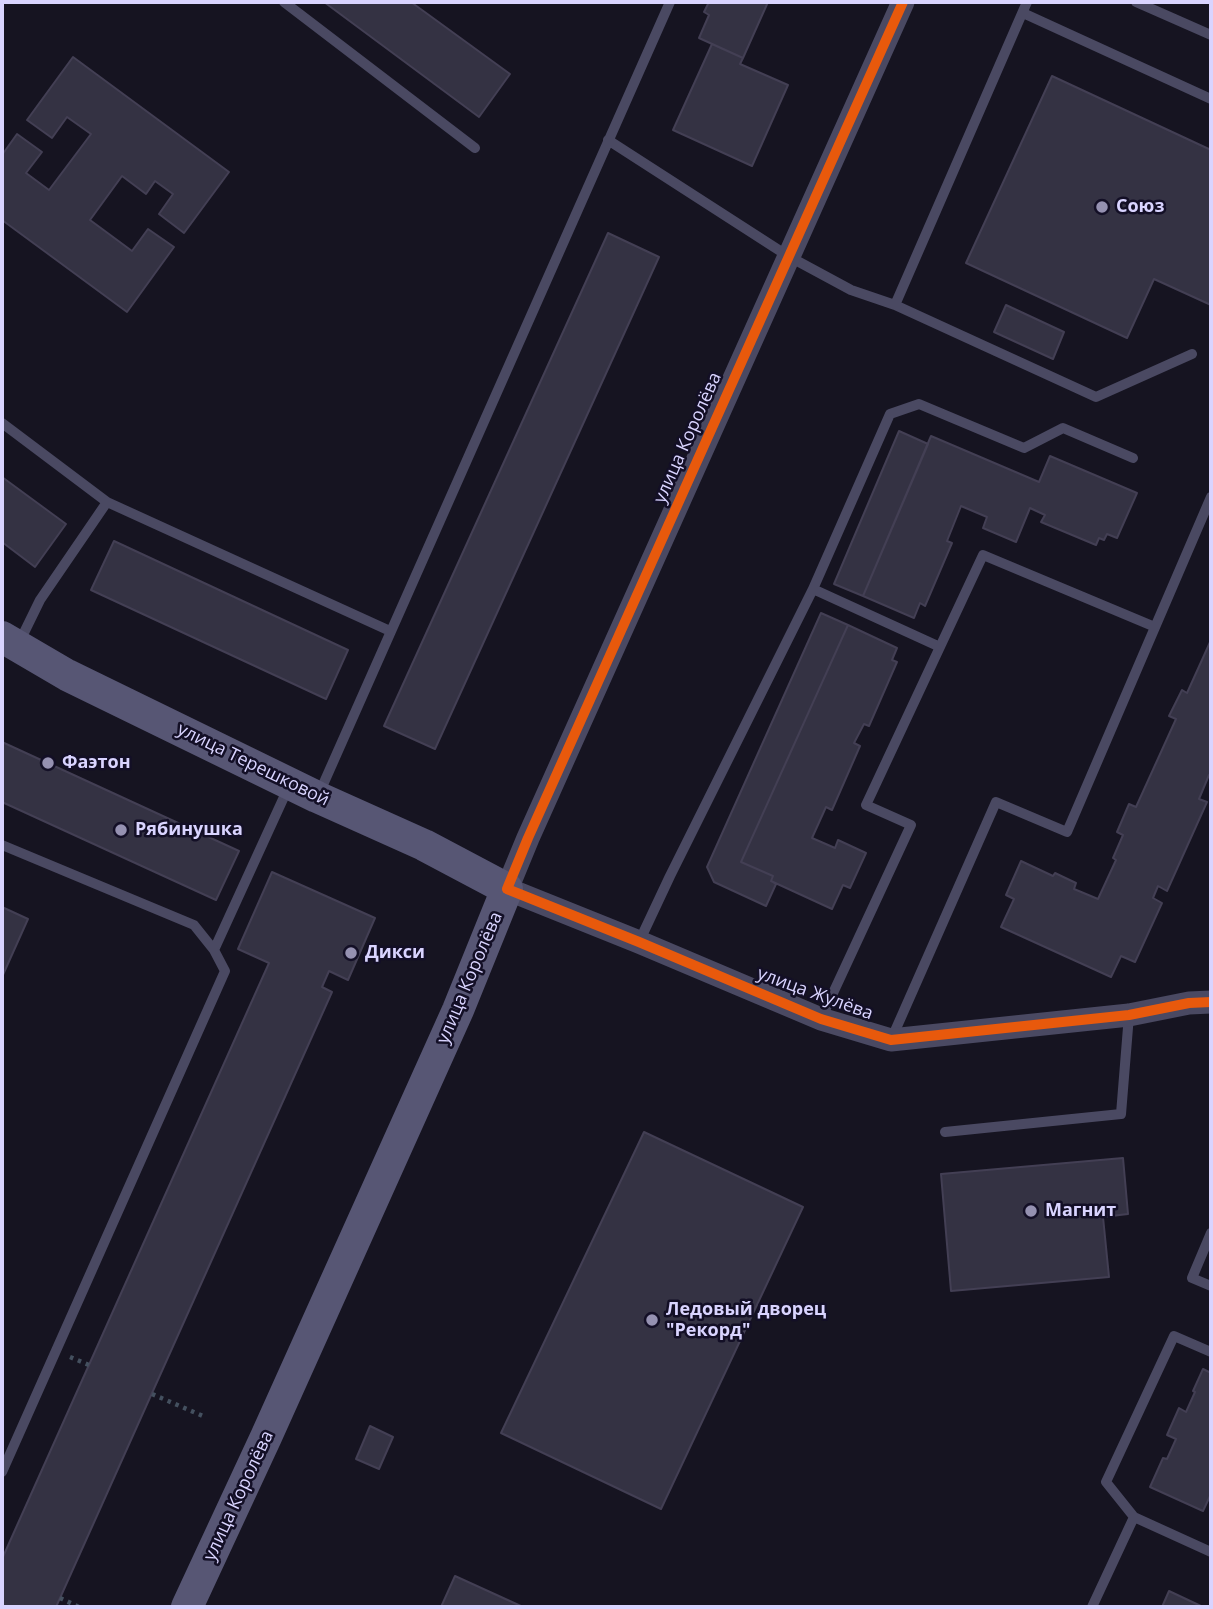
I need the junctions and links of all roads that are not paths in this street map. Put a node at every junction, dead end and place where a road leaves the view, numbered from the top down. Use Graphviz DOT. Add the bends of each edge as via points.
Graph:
graph roads {
  1 [pos="284,2"];
  2 [pos="670,2"];
  3 [pos="902,2"];
  4 [pos="1136,2"];
  5 [pos="1025,7"];
  6 [pos="1211,35"];
  7 [pos="1211,99"];
  8 [pos="608,140"];
  9 [pos="475,148"];
  10 [pos="788,256"];
  11 [pos="895,305"];
  12 [pos="1192,354"];
  13 [pos="2,423"];
  14 [pos="1133,458"];
  15 [pos="1211,498"];
  16 [pos="107,502"];
  17 [pos="813,589"];
  18 [pos="1155,627"];
  19 [pos="390,631"];
  20 [pos="9,641"];
  21 [pos="940,646"];
  22 [pos="304,790"];
  23 [pos="2,845"];
  24 [pos="507,889"];
  25 [pos="639,943"];
  26 [pos="214,950"];
  27 [pos="1211,1002"];
  28 [pos="1129,1015"];
  29 [pos="821,1019"];
  30 [pos="891,1040"];
  31 [pos="945,1132"];
  32 [pos="1211,1233"];
  33 [pos="1211,1286"];
  34 [pos="1211,1352"];
  35 [pos="2,1472"];
  36 [pos="1134,1517"];
  37 [pos="1211,1552"];
  38 [pos="187,1607"];
  39 [pos="1092,1607"];
  1 -- 9 [label="lane"];
  2 -- 8 [label="lane"];
  3 -- 10 [label="street, улица Королёва"];
  4 -- 6 [label="lane"];
  5 -- 7 [label="lane"];
  5 -- 11 [label="lane"];
  8 -- 10 [label="lane"];
  8 -- 19 [label="lane"];
  10 -- 11 [label="lane" via="851,290"];
  10 -- 24 [label="street, улица Королёва"];
  11 -- 12 [label="lane" via="1096,397"];
  13 -- 16 [label="lane"];
  14 -- 17 [label="lane" via="1063,428 1024,448 919,404 890,414"];
  15 -- 18 [label="lane"];
  16 -- 19 [label="lane"];
  16 -- 20 [label="lane"];
  17 -- 21 [label="lane"];
  17 -- 25 [label="lane"];
  18 -- 21 [label="lane" via="983,555"];
  18 -- 30 [label="lane" via="1067,832 996,802"];
  19 -- 22 [label="lane"];
  20 -- 22 [label="main road, улица Терешковой" via="67,675"];
  21 -- 29 [label="lane" via="866,805 911,825"];
  22 -- 24 [label="main road, улица Терешковой"];
  22 -- 26 [label="lane"];
  23 -- 26 [label="lane" via="194,925"];
  24 -- 25 [label="street, улица Жулёва"];
  24 -- 38 [label="main road, улица Королёва" via="458,1010"];
  25 -- 29 [label="street, улица Жулёва"];
  26 -- 35 [label="lane" via="225,971"];
  27 -- 28 [label="street, улица Жулёва"];
  28 -- 30 [label="street, улица Жулёва"];
  28 -- 31 [label="lane" via="1121,1114"];
  29 -- 30 [label="street, улица Жулёва"];
  32 -- 33 [label="lane" via="1192,1278"];
  34 -- 36 [label="lane" via="1174,1336 1106,1482"];
  36 -- 37 [label="lane"];
  36 -- 39 [label="lane"];
}
